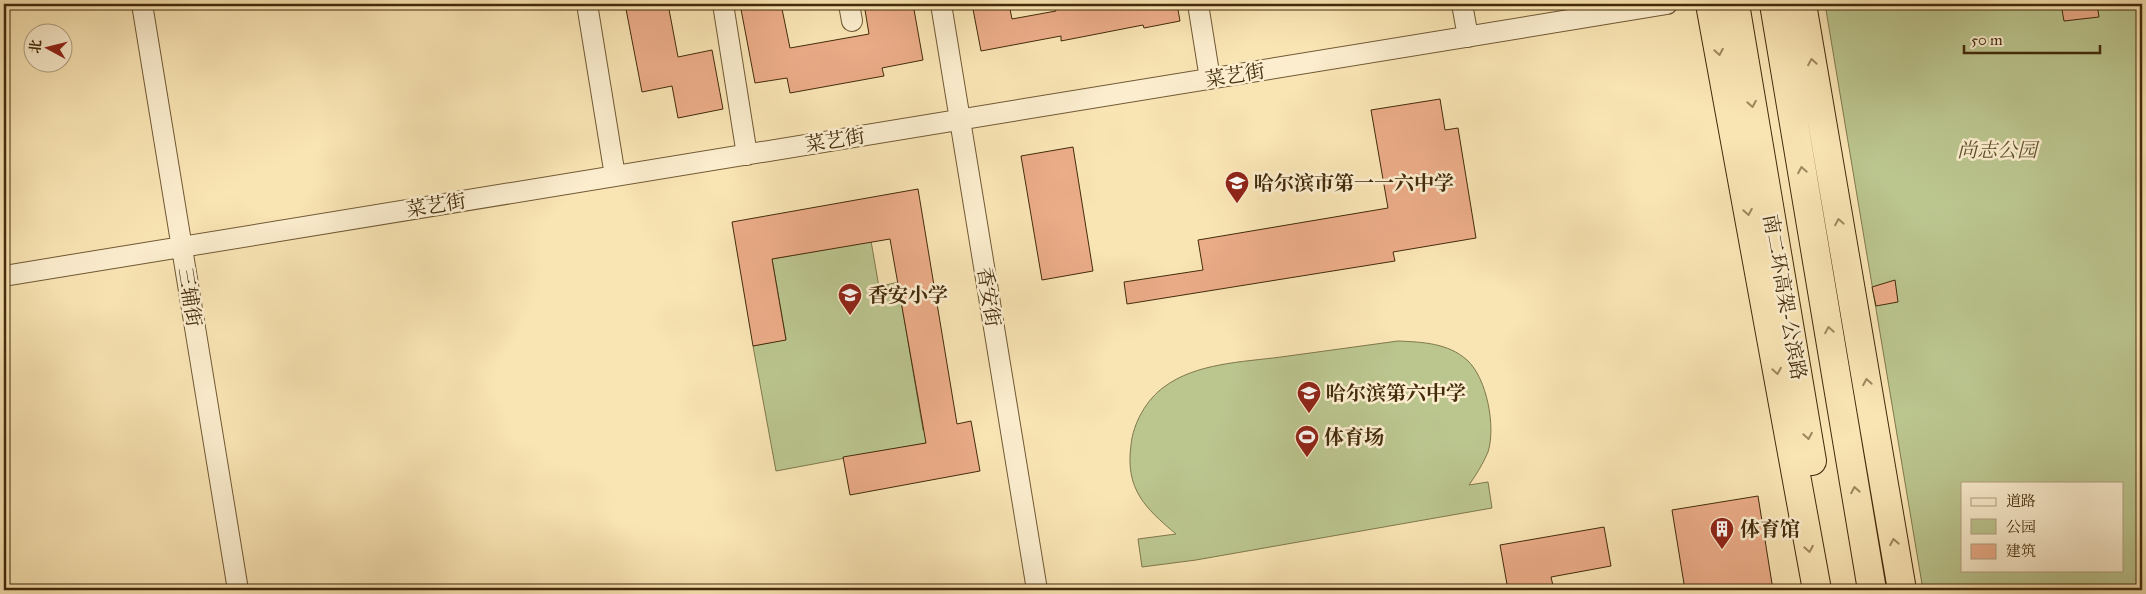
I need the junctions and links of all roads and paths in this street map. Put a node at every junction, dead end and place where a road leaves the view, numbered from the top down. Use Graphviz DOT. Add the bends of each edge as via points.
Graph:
graph roads {
  1 [pos="142,4"];
  2 [pos="587,4"];
  3 [pos="723,4"];
  4 [pos="941,4"];
  5 [pos="1198,4"];
  6 [pos="1462,4"];
  7 [pos="1667,4"];
  8 [pos="1710,4"];
  9 [pos="1735,4"];
  10 [pos="1774,4"];
  11 [pos="1802,4"];
  12 [pos="1468,37"];
  13 [pos="1210,79"];
  14 [pos="960,120"];
  15 [pos="747,154"];
  16 [pos="615,176"];
  17 [pos="182,247"];
  18 [pos="4,276"];
  19 [pos="238,590"];
  20 [pos="1037,590"];
  21 [pos="1817,590"];
  22 [pos="1834,590"];
  23 [pos="1872,590"];
  24 [pos="1902,590"];
  1 -- 17 [label="street, 三辅街"];
  2 -- 16 [label="street"];
  3 -- 15 [label="street"];
  4 -- 14 [label="street, 香安街"];
  5 -- 13 [label="street"];
  6 -- 12 [label="street"];
  7 -- 12 [label="street, 菜艺街"];
  8 -- 21 [label="highway, one-way"];
  9 -- 22 [label="highway, 南二环高架-公滨路, one-way"];
  23 -- 10 [label="highway, 南二环高架-公滨路, one-way"];
  24 -- 11 [label="highway, one-way"];
  12 -- 13 [label="street, 菜艺街"];
  13 -- 14 [label="street, 菜艺街"];
  14 -- 15 [label="street, 菜艺街"];
  14 -- 20 [label="street, 香安街"];
  15 -- 16 [label="street, 菜艺街"];
  16 -- 17 [label="street, 菜艺街"];
  17 -- 18 [label="street, 菜艺街"];
  17 -- 19 [label="street, 三辅街"];
}
